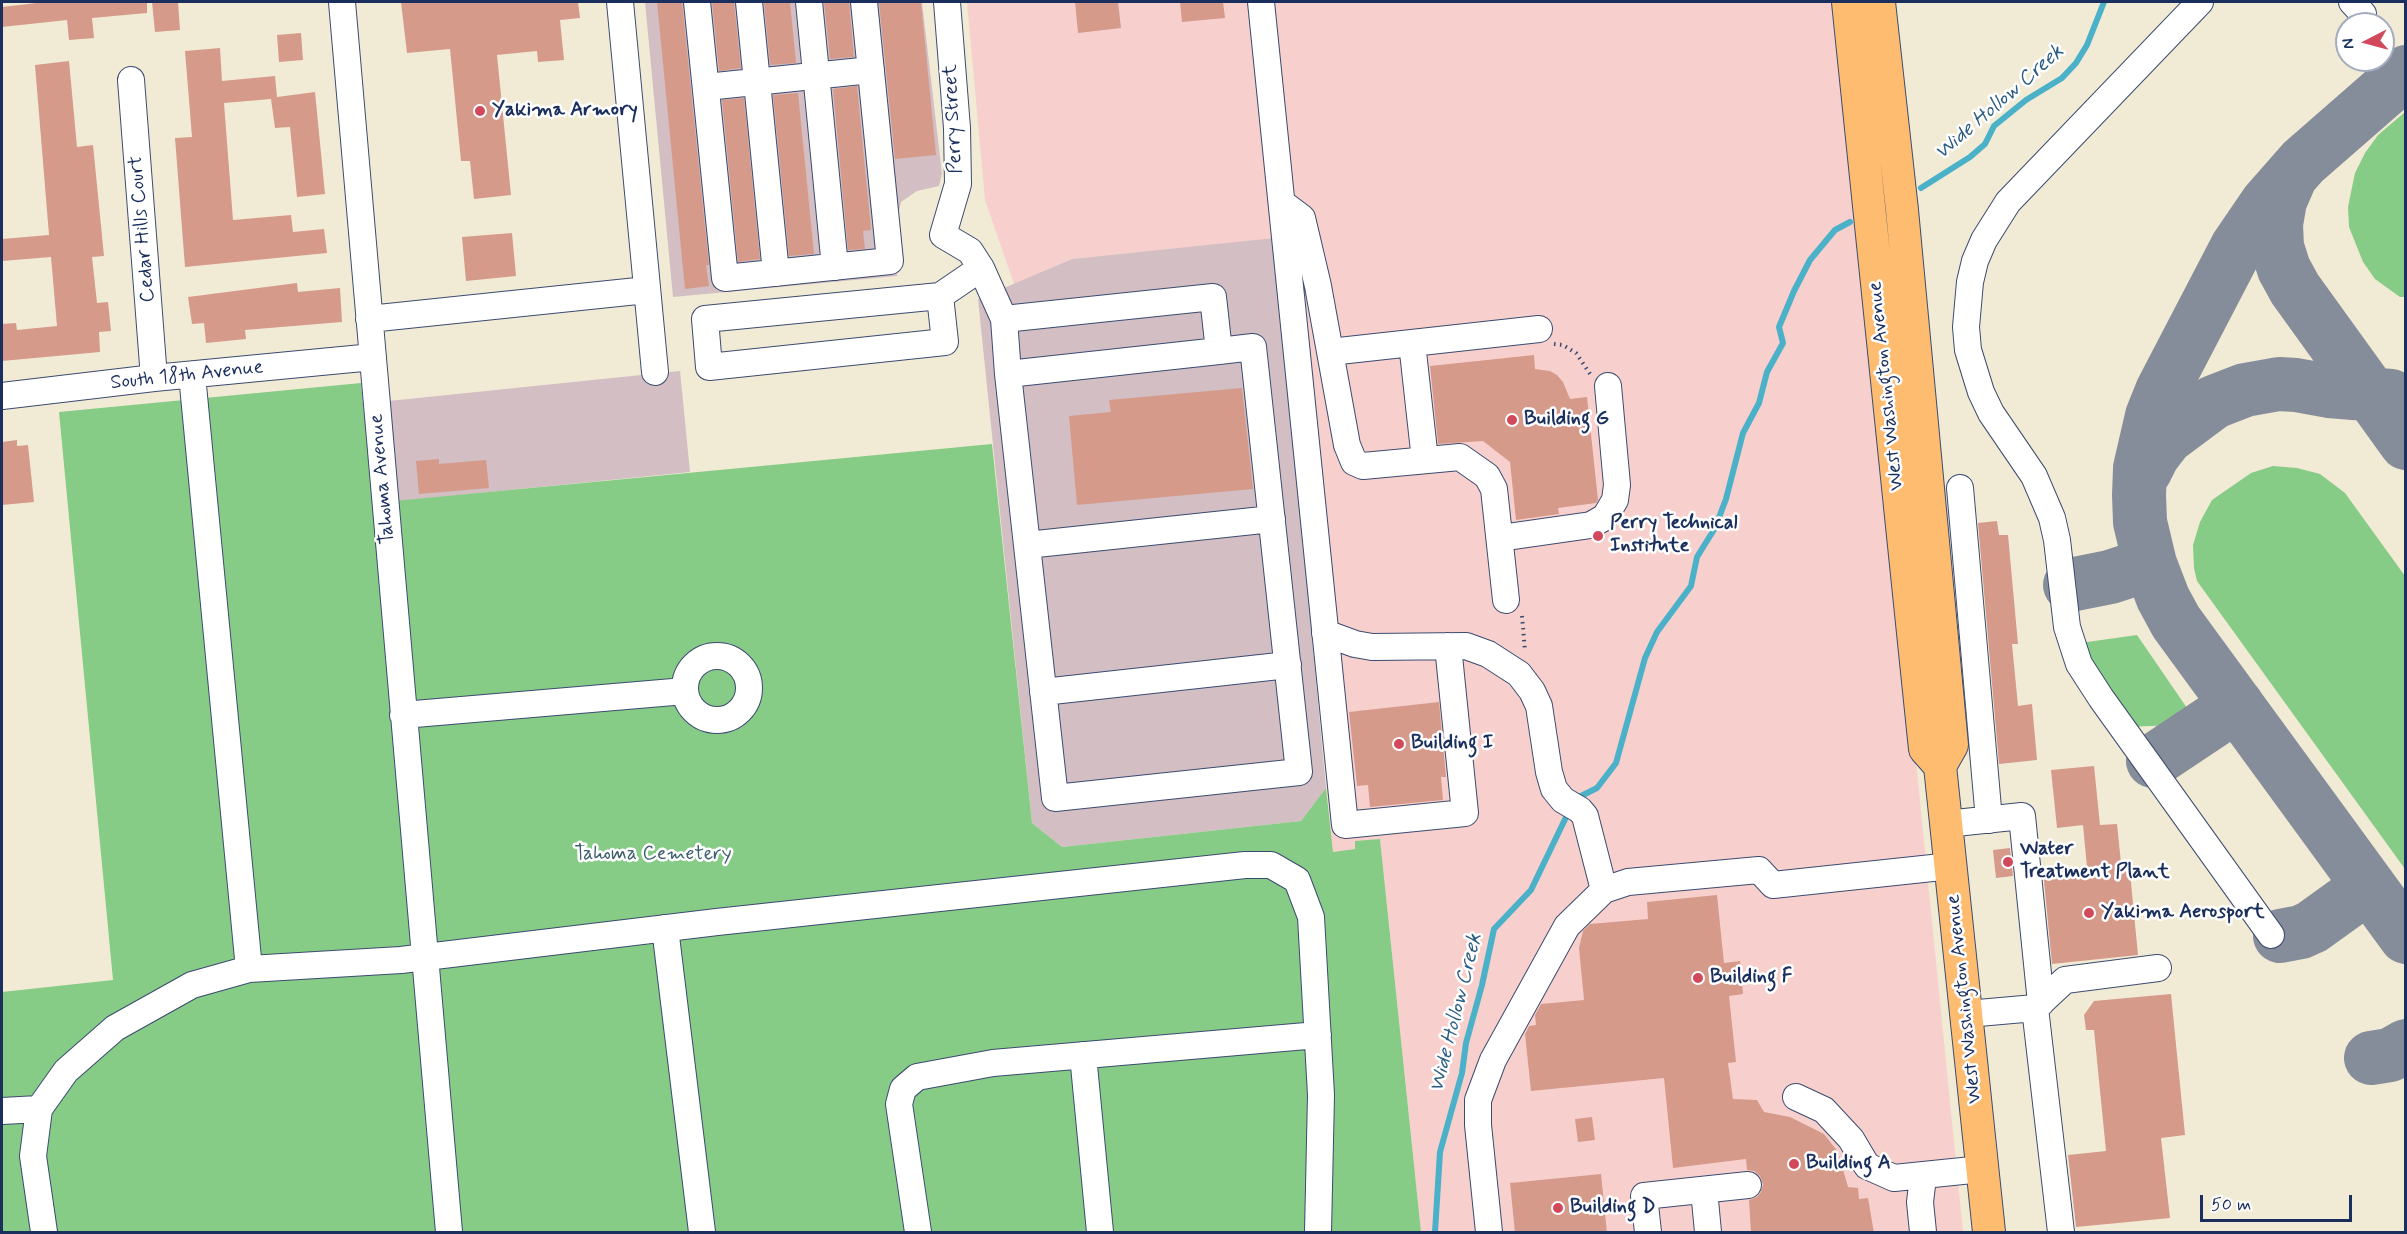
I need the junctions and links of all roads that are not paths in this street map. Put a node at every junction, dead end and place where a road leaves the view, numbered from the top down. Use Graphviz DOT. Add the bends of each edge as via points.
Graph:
graph roads {
  1 [pos="342,2"];
  2 [pos="620,2"];
  3 [pos="697,2"];
  4 [pos="748,2"];
  5 [pos="809,2"];
  6 [pos="864,2"];
  7 [pos="947,2"];
  8 [pos="1261,2"];
  9 [pos="1848,2"];
  10 [pos="1879,2"];
  11 [pos="2200,2"];
  12 [pos="871,70"];
  13 [pos="816,76"];
  14 [pos="131,80"];
  15 [pos="757,82"];
  16 [pos="706,87"];
  17 [pos="1282,203"];
  18 [pos="835,267"];
  19 [pos="981,268"];
  20 [pos="776,273"];
  21 [pos="648,290"];
  22 [pos="940,296"];
  23 [pos="369,319"];
  24 [pos="1004,319"];
  25 [pos="1539,329"];
  26 [pos="1412,343"];
  27 [pos="1219,351"];
  28 [pos="1330,352"];
  29 [pos="373,357"];
  30 [pos="655,372"];
  31 [pos="1008,374"];
  32 [pos="192,375"];
  33 [pos="154,378"];
  34 [pos="1608,386"];
  35 [pos="2,396"];
  36 [pos="1425,460"];
  37 [pos="1960,488"];
  38 [pos="1272,519"];
  39 [pos="1500,538"];
  40 [pos="1027,545"];
  41 [pos="1506,600"];
  42 [pos="1326,633"];
  43 [pos="1448,646"];
  44 [pos="1288,665"];
  45 [pos="685,691"];
  46 [pos="1043,692"];
  47 [pos="403,714"];
  48 [pos="1940,766"];
  49 [pos="1989,820"];
  50 [pos="1946,824"];
  51 [pos="1951,866"];
  52 [pos="1604,890"];
  53 [pos="665,928"];
  54 [pos="2271,935"];
  55 [pos="424,956"];
  56 [pos="2158,968"];
  57 [pos="249,969"];
  58 [pos="2038,1005"];
  59 [pos="1967,1014"];
  60 [pos="1318,1035"];
  61 [pos="1083,1055"];
  62 [pos="1796,1097"];
  63 [pos="39,1109"];
  64 [pos="2,1111"];
  65 [pos="1982,1169"];
  66 [pos="1923,1177"];
  67 [pos="1748,1185"];
  68 [pos="1704,1190"];
  69 [pos="44,1233"];
  70 [pos="449,1233"];
  71 [pos="702,1233"];
  72 [pos="918,1233"];
  73 [pos="1100,1233"];
  74 [pos="1318,1233"];
  75 [pos="1489,1233"];
  76 [pos="1648,1233"];
  77 [pos="1708,1233"];
  78 [pos="1923,1233"];
  79 [pos="1989,1233"];
  80 [pos="2061,1233"];
  1 -- 23 [label="street, Tahoma Avenue"];
  2 -- 21 [label="street"];
  3 -- 16 [label="street"];
  4 -- 15 [label="street"];
  5 -- 13 [label="street"];
  6 -- 12 [label="street"];
  7 -- 19 [label="street, Perry Street" via="958,184 943,235 970,251"];
  8 -- 17 [label="street"];
  9 -- 48 [label="main road, West Washington Avenue" via="1925,749"];
  10 -- 48 [label="main road, West Washington Avenue" via="1952,745"];
  11 -- 54 [label="street" via="2001,211 1976,261 1966,327 1968,350 1981,392 2034,476 2052,518 2067,627 2079,664"];
  12 -- 13 [label="street"];
  12 -- 18 [label="street" via="890,261"];
  13 -- 15 [label="street"];
  13 -- 18 [label="street"];
  14 -- 33 [label="street, Cedar Hills Court"];
  15 -- 16 [label="street"];
  15 -- 20 [label="street"];
  16 -- 20 [label="street" via="725,278"];
  17 -- 28 [label="street" via="1302,218"];
  17 -- 42 [label="street"];
  18 -- 20 [label="street"];
  19 -- 22 [label="street"];
  19 -- 24 [label="street"];
  21 -- 23 [label="street"];
  21 -- 30 [label="street"];
  22 -- 22 [label="street" via="705,319 708,367 945,342"];
  23 -- 29 [label="street, Tahoma Avenue"];
  24 -- 27 [label="street" via="1213,297"];
  24 -- 31 [label="street"];
  25 -- 26 [label="street"];
  26 -- 28 [label="street"];
  26 -- 36 [label="street"];
  27 -- 31 [label="street"];
  27 -- 38 [label="street" via="1253,347"];
  28 -- 36 [label="street" via="1347,444 1354,462 1363,466"];
  29 -- 32 [label="street, South 18th Avenue"];
  29 -- 47 [label="street, Tahoma Avenue"];
  31 -- 40 [label="street"];
  32 -- 33 [label="street, South 18th Avenue"];
  32 -- 57 [label="street"];
  33 -- 35 [label="street, South 18th Avenue"];
  34 -- 39 [label="street" via="1617,485 1616,500 1609,512 1591,525"];
  36 -- 39 [label="street" via="1460,457 1487,476 1494,489"];
  37 -- 49 [label="street"];
  38 -- 40 [label="street"];
  38 -- 44 [label="street"];
  39 -- 41 [label="street"];
  40 -- 46 [label="street"];
  42 -- 43 [label="street" via="1372,647"];
  42 -- 43 [label="street" via="1345,825 1465,813"];
  43 -- 52 [label="street" via="1466,646 1488,654 1519,674 1532,691 1539,706 1554,789 1588,825"];
  44 -- 46 [label="street"];
  44 -- 46 [label="street" via="1299,772 1136,790 1055,798"];
  45 -- 47 [label="street"];
  47 -- 55 [label="street, Tahoma Avenue"];
  48 -- 50 [label="main road, West Washington Avenue"];
  49 -- 50 [label="street"];
  49 -- 58 [label="street" via="2022,816"];
  50 -- 51 [label="main road, West Washington Avenue"];
  51 -- 52 [label="street" via="1773,885 1759,870 1628,882"];
  51 -- 59 [label="main road, West Washington Avenue"];
  52 -- 75 [label="street" via="1567,926 1493,1059 1478,1100"];
  53 -- 55 [label="street"];
  53 -- 60 [label="street" via="1221,867 1271,866 1297,880 1311,917"];
  53 -- 71 [label="street"];
  55 -- 57 [label="street"];
  55 -- 70 [label="street, Tahoma Avenue"];
  56 -- 58 [label="street" via="2065,980"];
  57 -- 63 [label="street" via="192,985 115,1028 66,1071"];
  58 -- 59 [label="street"];
  58 -- 80 [label="street"];
  59 -- 65 [label="main road, West Washington Avenue"];
  60 -- 61 [label="street"];
  60 -- 74 [label="street"];
  61 -- 72 [label="street" via="993,1063 917,1077 903,1089 899,1104"];
  61 -- 73 [label="street"];
  62 -- 66 [label="street" via="1824,1110 1851,1139 1867,1166 1894,1178"];
  63 -- 64 [label="street"];
  63 -- 69 [label="street" via="33,1156"];
  65 -- 66 [label="street"];
  65 -- 79 [label="main road, West Washington Avenue"];
  66 -- 78 [label="street"];
  67 -- 68 [label="street"];
  68 -- 76 [label="street" via="1644,1196"];
  68 -- 77 [label="street"];
}
